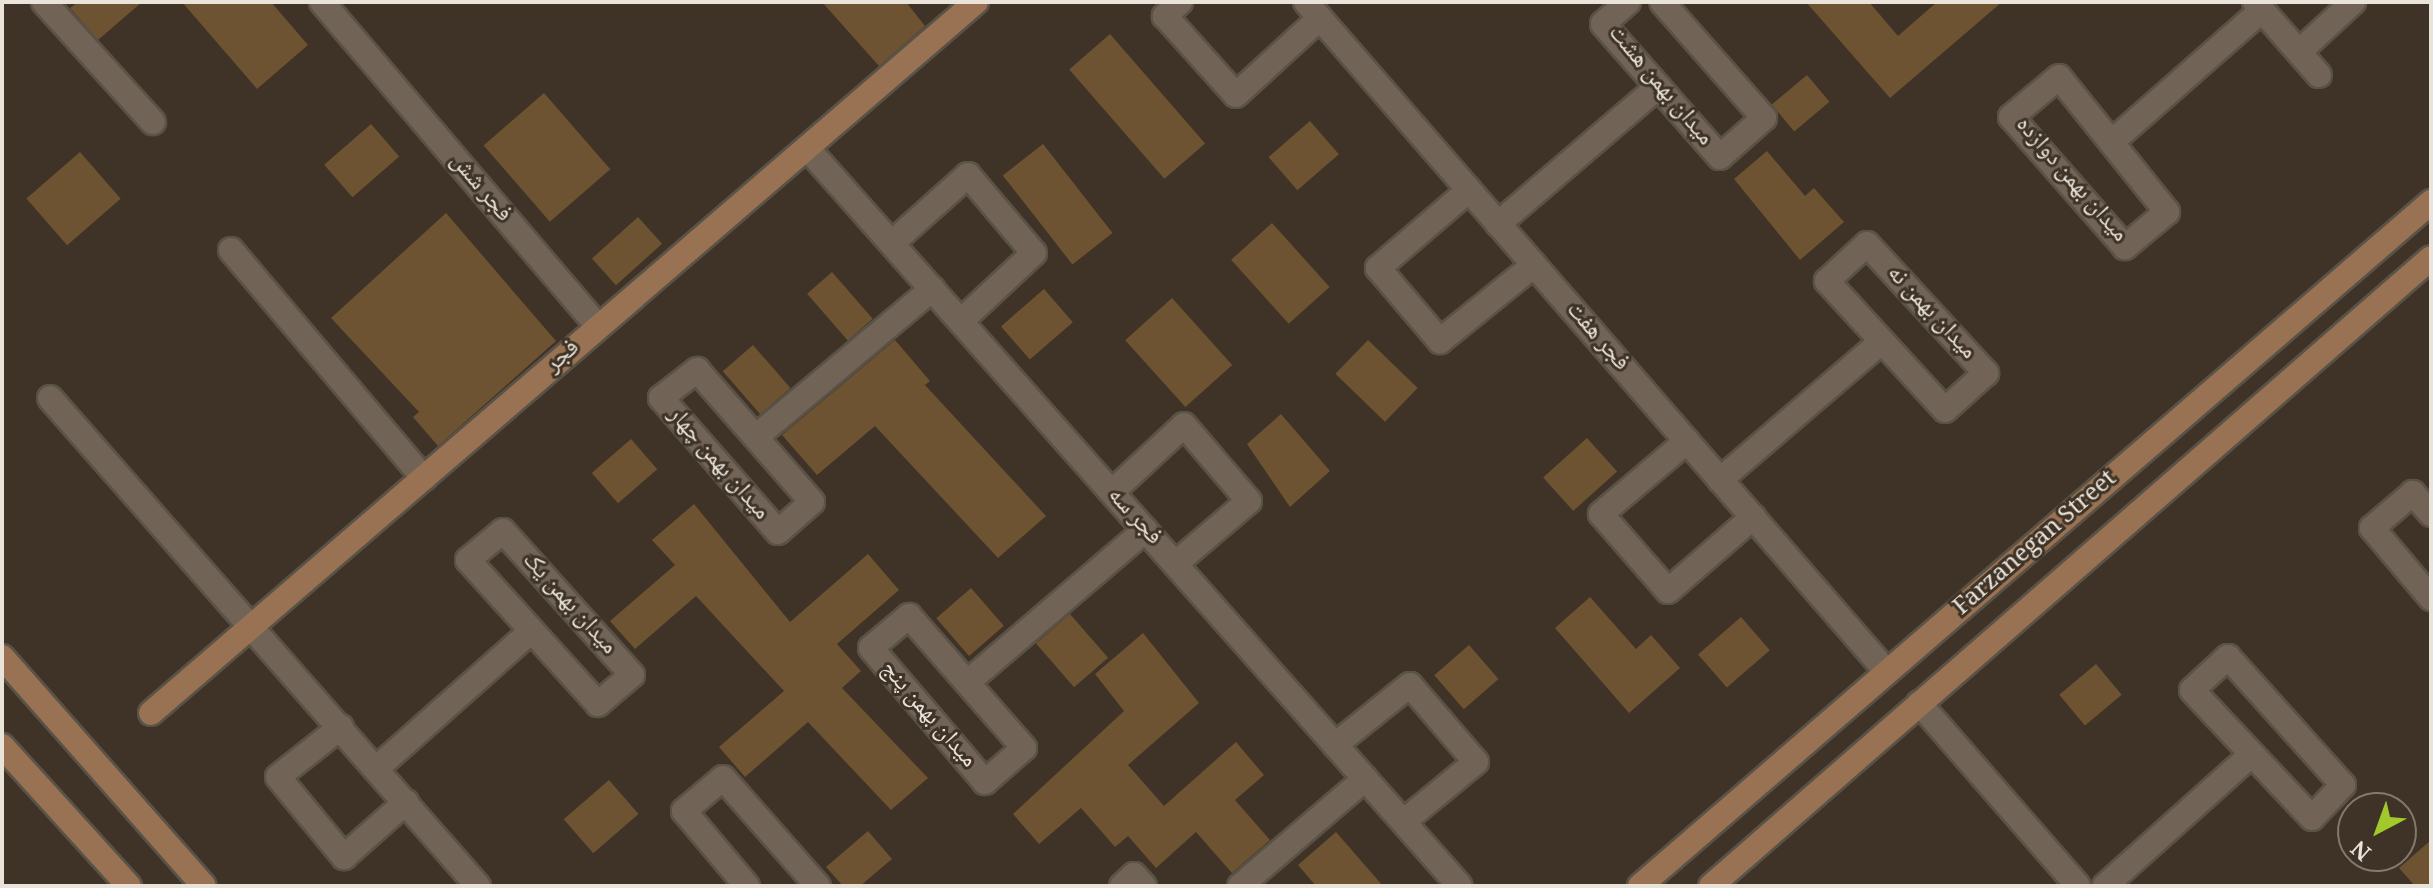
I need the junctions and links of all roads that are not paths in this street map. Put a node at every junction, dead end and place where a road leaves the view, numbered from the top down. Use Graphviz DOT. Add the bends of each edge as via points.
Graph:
graph roads {
  1 [pos="44,2"];
  2 [pos="322,2"];
  3 [pos="976,2"];
  4 [pos="1180,2"];
  5 [pos="1628,2"];
  6 [pos="1662,2"];
  7 [pos="2353,2"];
  8 [pos="2258,6"];
  9 [pos="1313,10"];
  10 [pos="2299,52"];
  11 [pos="2319,75"];
  12 [pos="1658,87"];
  13 [pos="153,122"];
  14 [pos="2114,140"];
  15 [pos="807,148"];
  16 [pos="1469,190"];
  17 [pos="2431,202"];
  18 [pos="1498,224"];
  19 [pos="892,243"];
  20 [pos="231,250"];
  21 [pos="2431,258"];
  22 [pos="1534,265"];
  23 [pos="932,289"];
  24 [pos="961,321"];
  25 [pos="598,326"];
  26 [pos="1882,341"];
  27 [pos="50,398"];
  28 [pos="757,436"];
  29 [pos="1687,441"];
  30 [pos="424,478"];
  31 [pos="1720,480"];
  32 [pos="1112,492"];
  33 [pos="2431,514"];
  34 [pos="1753,517"];
  35 [pos="1145,530"];
  36 [pos="1175,564"];
  37 [pos="2431,598"];
  38 [pos="253,625"];
  39 [pos="530,632"];
  40 [pos="2,657"];
  41 [pos="1887,672"];
  42 [pos="969,681"];
  43 [pos="1919,703"];
  44 [pos="151,713"];
  45 [pos="341,727"];
  46 [pos="1335,745"];
  47 [pos="2,746"];
  48 [pos="2251,755"];
  49 [pos="377,768"];
  50 [pos="1365,779"];
  51 [pos="406,802"];
  52 [pos="1403,822"];
  53 [pos="742,884"];
  54 [pos="129,886"];
  55 [pos="204,886"];
  56 [pos="478,886"];
  57 [pos="818,886"];
  58 [pos="1122,886"];
  59 [pos="1144,886"];
  60 [pos="1240,886"];
  61 [pos="1460,886"];
  62 [pos="1640,886"];
  63 [pos="1711,886"];
  64 [pos="2078,886"];
  65 [pos="2105,886"];
  1 -- 13 [label="street"];
  2 -- 25 [label="street, فجر شش"];
  3 -- 15 [label="street, فجر"];
  4 -- 9 [label="street" via="1165,16 1236,95"];
  5 -- 12 [label="street, میدان بهمن هشت" via="1603,24"];
  6 -- 12 [label="street, میدان بهمن هشت" via="1764,118 1720,157"];
  7 -- 10 [label="street"];
  8 -- 10 [label="street"];
  8 -- 14 [label="street"];
  9 -- 16 [label="street, فجر هفت"];
  10 -- 11 [label="street"];
  12 -- 18 [label="street"];
  14 -- 14 [label="street, میدان بهمن دوازده" via="2059,77 2011,117 2125,247 2167,212"];
  15 -- 19 [label="street, فجر سه"];
  15 -- 25 [label="street, فجر"];
  16 -- 18 [label="street, فجر هفت"];
  16 -- 22 [label="street" via="1378,268 1440,341"];
  17 -- 41 [label="street, Farzanegan Street"];
  18 -- 22 [label="street, فجر هفت"];
  19 -- 23 [label="street, فجر سه"];
  19 -- 24 [label="street" via="968,175 1034,253"];
  20 -- 30 [label="street"];
  21 -- 43 [label="street, Farzanegan Street"];
  22 -- 29 [label="street, فجر هفت"];
  23 -- 24 [label="street, فجر سه"];
  23 -- 28 [label="street"];
  24 -- 32 [label="street, فجر سه"];
  25 -- 30 [label="street, فجر"];
  26 -- 26 [label="street, میدان بهمن نه" via="1827,281 1867,244 1986,373 1945,410"];
  26 -- 31 [label="street"];
  27 -- 38 [label="street"];
  28 -- 28 [label="street, میدان بهمن چهار" via="697,370 661,398 778,532 812,502"];
  29 -- 31 [label="street, فجر هفت"];
  29 -- 34 [label="street" via="1601,514 1658,580 1668,591"];
  30 -- 38 [label="street, فجر"];
  31 -- 34 [label="street, فجر هفت"];
  32 -- 35 [label="street, فجر سه"];
  32 -- 36 [label="street" via="1184,425 1249,501"];
  33 -- 37 [label="street" via="2413,493 2372,528"];
  34 -- 41 [label="street, فجر هفت"];
  35 -- 36 [label="street, فجر سه"];
  35 -- 42 [label="street"];
  36 -- 46 [label="street, فجر سه"];
  38 -- 44 [label="street, فجر"];
  38 -- 45 [label="street"];
  39 -- 39 [label="street, میدان بهمن یک" via="468,560 503,531 632,675 598,704"];
  39 -- 49 [label="street"];
  40 -- 55 [label="street"];
  41 -- 62 [label="street, Farzanegan Street"];
  42 -- 42 [label="street, میدان بهمن پنج" via="909,616 871,648 985,782 1024,748"];
  43 -- 63 [label="street, Farzanegan Street"];
  43 -- 64 [label="street"];
  45 -- 49 [label="street"];
  45 -- 51 [label="street" via="278,777 344,857"];
  46 -- 50 [label="street, فجر سه"];
  46 -- 52 [label="street" via="1410,685 1476,762"];
  47 -- 54 [label="street"];
  48 -- 48 [label="street" via="2192,690 2228,657 2343,785 2312,818"];
  48 -- 65 [label="street"];
  49 -- 51 [label="street"];
  50 -- 52 [label="street, فجر سه"];
  50 -- 60 [label="street"];
  51 -- 56 [label="street"];
  52 -- 61 [label="street, فجر سه"];
  53 -- 57 [label="street" via="684,811 723,778"];
  58 -- 59 [label="street" via="1134,875"];
}
